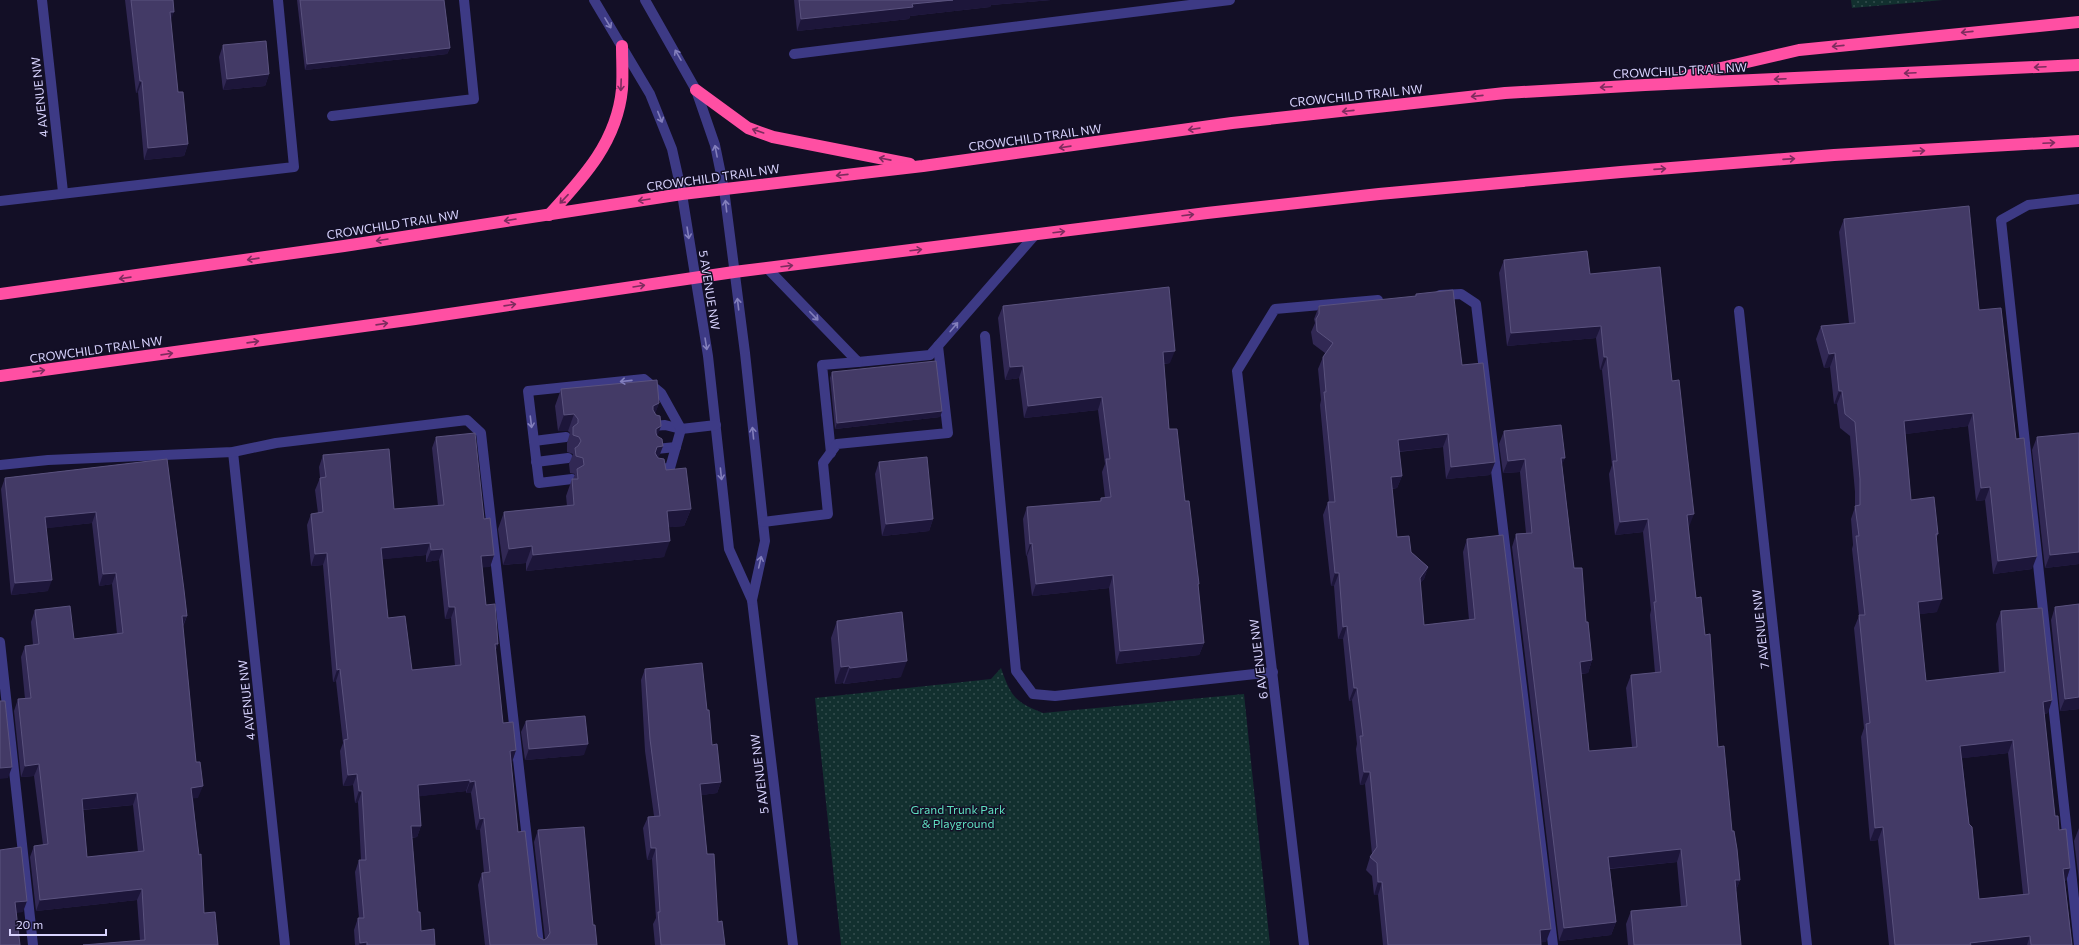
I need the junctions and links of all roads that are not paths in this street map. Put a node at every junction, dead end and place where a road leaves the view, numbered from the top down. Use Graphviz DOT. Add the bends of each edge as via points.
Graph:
graph roads {
  1 [pos="42,0"];
  2 [pos="278,0"];
  3 [pos="464,0"];
  4 [pos="594,0"];
  5 [pos="645,0"];
  6 [pos="1230,0"];
  7 [pos="2079,22"];
  8 [pos="622,46"];
  9 [pos="794,54"];
  10 [pos="2079,66"];
  11 [pos="1645,85"];
  12 [pos="696,90"];
  13 [pos="332,116"];
  14 [pos="2079,141"];
  15 [pos="923,166"];
  16 [pos="724,189"];
  17 [pos="62,192"];
  18 [pos="682,194"];
  19 [pos="2079,199"];
  20 [pos="0,201"];
  21 [pos="549,215"];
  22 [pos="1035,235"];
  23 [pos="767,268"];
  24 [pos="734,272"];
  25 [pos="695,278"];
  26 [pos="0,294"];
  27 [pos="1430,296"];
  28 [pos="1391,299"];
  29 [pos="1739,311"];
  30 [pos="985,336"];
  31 [pos="938,346"];
  32 [pos="858,362"];
  33 [pos="0,376"];
  34 [pos="716,425"];
  35 [pos="653,426"];
  36 [pos="681,429"];
  37 [pos="566,437"];
  38 [pos="534,441"];
  39 [pos="676,447"];
  40 [pos="656,449"];
  41 [pos="233,452"];
  42 [pos="831,453"];
  43 [pos="568,458"];
  44 [pos="536,462"];
  45 [pos="0,465"];
  46 [pos="655,469"];
  47 [pos="572,479"];
  48 [pos="763,522"];
  49 [pos="752,600"];
  50 [pos="0,642"];
  51 [pos="1273,672"];
  52 [pos="33,945"];
  53 [pos="285,945"];
  54 [pos="539,945"];
  55 [pos="793,945"];
  56 [pos="1304,945"];
  57 [pos="1553,945"];
  58 [pos="1807,945"];
  59 [pos="2079,945"];
  1 -- 17 [label="street, 4 AVENUE NW"];
  2 -- 17 [label="street" via="294,167"];
  3 -- 13 [label="street" via="474,99"];
  4 -- 8 [label="street, 5 AVENUE NW, one-way"];
  12 -- 5 [label="street, 5 AVENUE NW, one-way"];
  6 -- 9 [label="street"];
  7 -- 11 [label="highway, one-way" via="1799,50"];
  8 -- 18 [label="street, 5 AVENUE NW, one-way" via="650,94 666,132"];
  8 -- 21 [label="highway, one-way" via="622,90 600,155"];
  10 -- 11 [label="highway, CROWCHILD TRAIL NW, one-way"];
  11 -- 15 [label="highway, CROWCHILD TRAIL NW, one-way" via="1505,93 1240,122"];
  15 -- 12 [label="highway, one-way" via="767,135 748,128"];
  16 -- 12 [label="street, 5 AVENUE NW, one-way" via="715,145"];
  22 -- 14 [label="highway, CROWCHILD TRAIL NW, one-way" via="1207,212 1621,172"];
  15 -- 16 [label="highway, CROWCHILD TRAIL NW, one-way"];
  16 -- 18 [label="highway, CROWCHILD TRAIL NW"];
  24 -- 16 [label="street, 5 AVENUE NW, one-way"];
  17 -- 20 [label="street"];
  18 -- 21 [label="highway, CROWCHILD TRAIL NW, one-way"];
  18 -- 25 [label="street, 5 AVENUE NW, one-way"];
  19 -- 59 [label="street" via="2028,204 2001,220"];
  21 -- 26 [label="highway, CROWCHILD TRAIL NW, one-way"];
  23 -- 22 [label="highway, CROWCHILD TRAIL NW, one-way"];
  31 -- 22 [label="street, one-way"];
  23 -- 24 [label="highway, CROWCHILD TRAIL NW"];
  23 -- 32 [label="street, one-way"];
  24 -- 25 [label="highway, CROWCHILD TRAIL NW"];
  48 -- 24 [label="street, 5 AVENUE NW, one-way"];
  33 -- 25 [label="highway, CROWCHILD TRAIL NW, one-way" via="415,320"];
  25 -- 34 [label="street, 5 AVENUE NW, one-way"];
  27 -- 57 [label="street" via="1461,294 1476,304"];
  28 -- 51 [label="street, 6 AVENUE NW" via="1275,309 1237,371"];
  29 -- 58 [label="street, 7 AVENUE NW"];
  30 -- 51 [label="street" via="1016,671 1033,694 1055,696"];
  31 -- 32 [label="street" via="930,355"];
  31 -- 42 [label="street" via="948,433 837,444"];
  32 -- 42 [label="street" via="822,365"];
  34 -- 36 [label="street"];
  34 -- 49 [label="street, 5 AVENUE NW, one-way" via="729,549"];
  35 -- 36 [label="street" via="665,425"];
  36 -- 38 [label="street, one-way" via="661,393 644,379 528,391"];
  36 -- 39 [label="street"];
  37 -- 38 [label="street"];
  38 -- 44 [label="street"];
  39 -- 40 [label="street"];
  39 -- 46 [label="street" via="670,468"];
  41 -- 45 [label="street" via="48,460"];
  41 -- 53 [label="street, 4 AVENUE NW"];
  41 -- 54 [label="street" via="276,443 467,420 481,433"];
  42 -- 48 [label="street" via="823,463 828,514"];
  43 -- 44 [label="street"];
  44 -- 47 [label="street" via="539,483"];
  49 -- 48 [label="street, 5 AVENUE NW, one-way" via="765,541"];
  49 -- 55 [label="street, 5 AVENUE NW"];
  50 -- 52 [label="street"];
  51 -- 56 [label="street, 6 AVENUE NW"];
}
